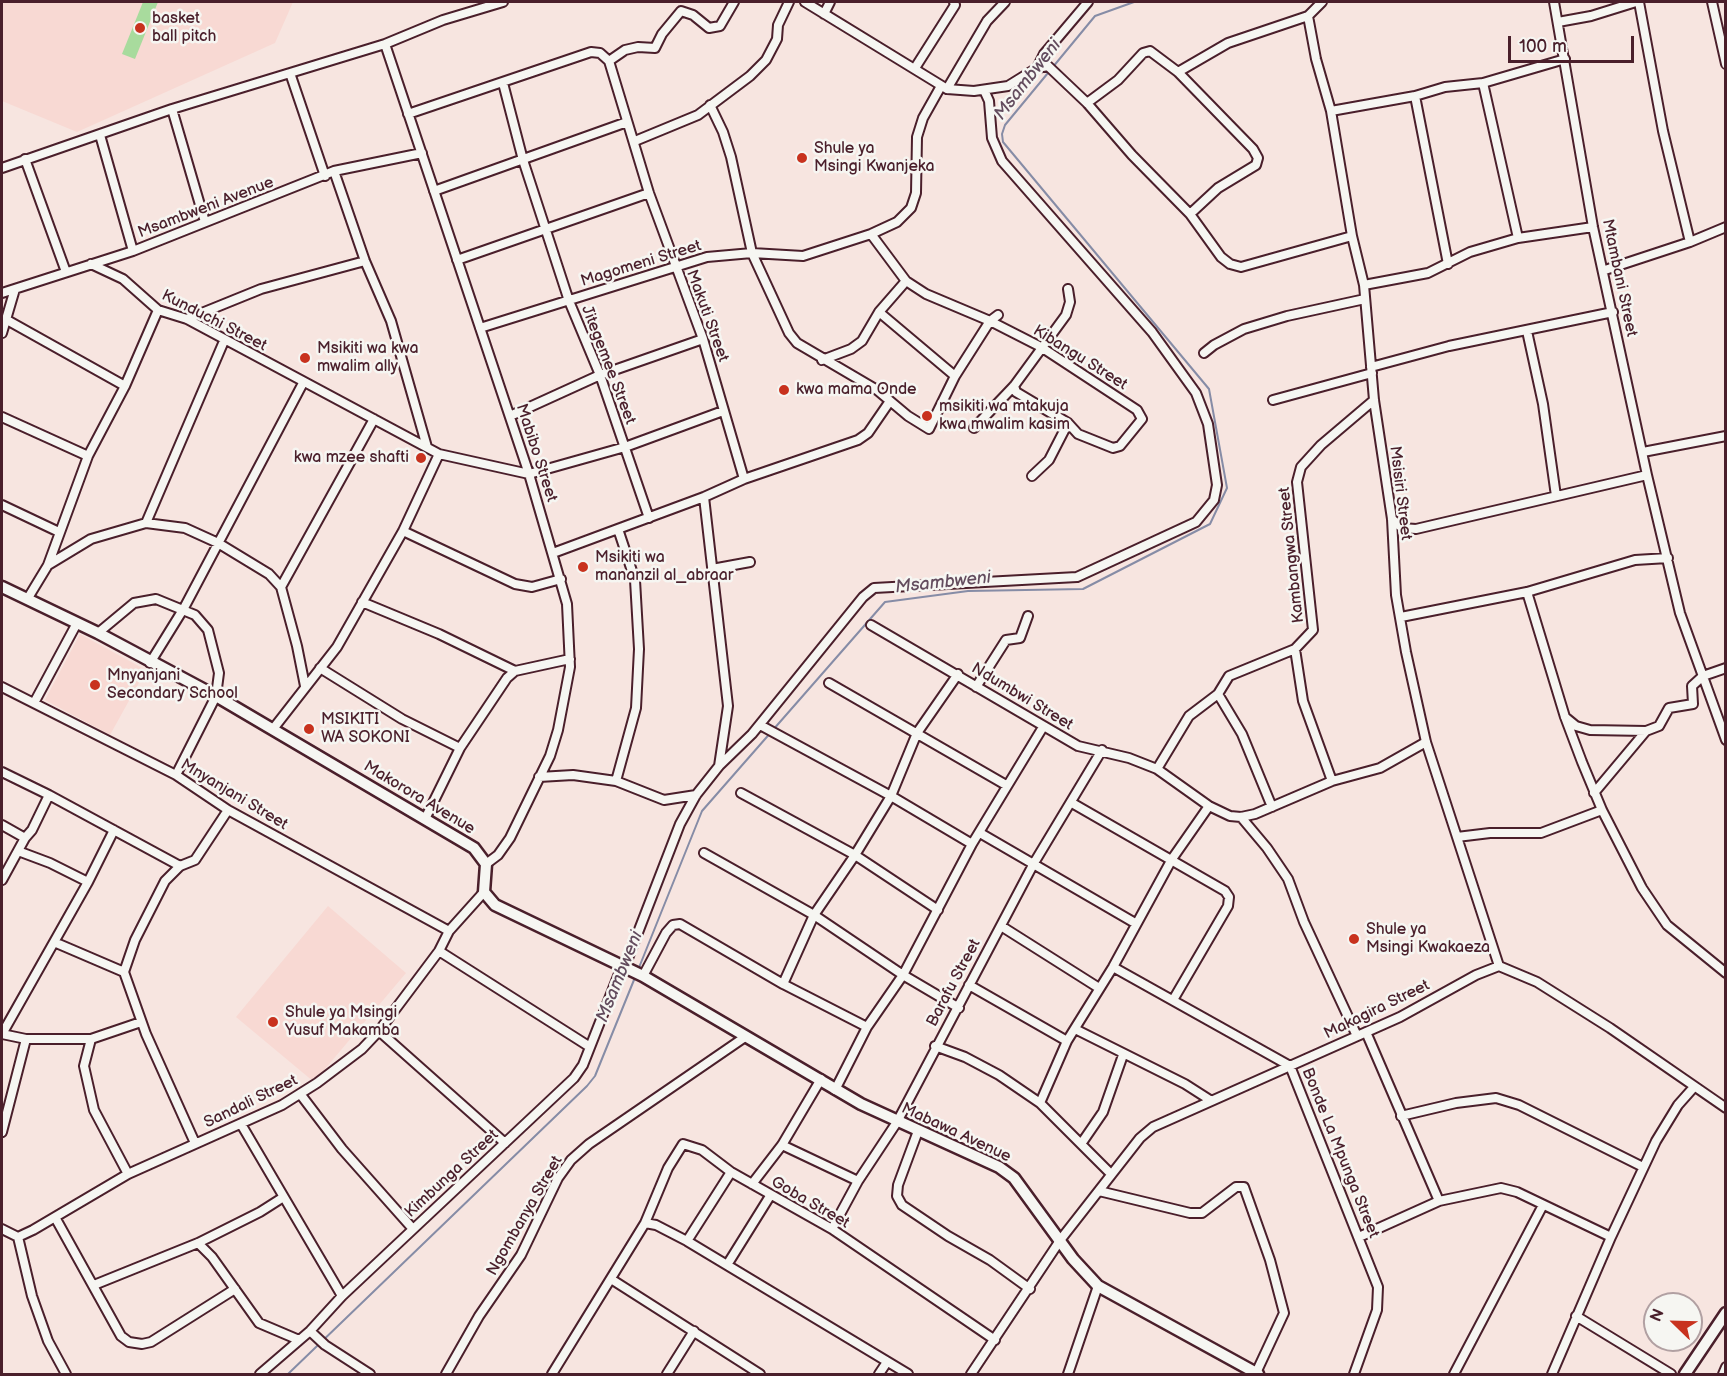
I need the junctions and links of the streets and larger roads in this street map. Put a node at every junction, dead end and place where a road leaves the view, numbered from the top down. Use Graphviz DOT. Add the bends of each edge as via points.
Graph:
graph roads {
  1 [pos="503,2"];
  2 [pos="734,2"];
  3 [pos="789,2"];
  4 [pos="805,2"];
  5 [pos="830,2"];
  6 [pos="954,2"];
  7 [pos="1005,2"];
  8 [pos="1088,2"];
  9 [pos="1322,2"];
  10 [pos="1554,2"];
  11 [pos="1638,2"];
  12 [pos="1712,2"];
  13 [pos="824,14"];
  14 [pos="1308,16"];
  15 [pos="1558,22"];
  16 [pos="385,44"];
  17 [pos="1565,59"];
  18 [pos="609,61"];
  19 [pos="1725,64"];
  20 [pos="915,69"];
  21 [pos="1037,69"];
  22 [pos="1178,72"];
  23 [pos="290,73"];
  24 [pos="503,83"];
  25 [pos="1482,83"];
  26 [pos="944,87"];
  27 [pos="984,90"];
  28 [pos="1415,96"];
  29 [pos="1087,103"];
  30 [pos="711,105"];
  31 [pos="172,110"];
  32 [pos="1331,111"];
  33 [pos="408,114"];
  34 [pos="627,122"];
  35 [pos="100,135"];
  36 [pos="634,141"];
  37 [pos="422,153"];
  38 [pos="24,159"];
  39 [pos="523,160"];
  40 [pos="2,168"];
  41 [pos="334,171"];
  42 [pos="325,176"];
  43 [pos="434,191"];
  44 [pos="649,194"];
  45 [pos="1191,214"];
  46 [pos="205,222"];
  47 [pos="1593,227"];
  48 [pos="1725,227"];
  49 [pos="546,229"];
  50 [pos="871,234"];
  51 [pos="1352,236"];
  52 [pos="1518,238"];
  53 [pos="1690,242"];
  54 [pos="133,251"];
  55 [pos="752,253"];
  56 [pos="458,260"];
  57 [pos="365,261"];
  58 [pos="91,264"];
  59 [pos="1448,264"];
  60 [pos="674,267"];
  61 [pos="1605,270"];
  62 [pos="66,272"];
  63 [pos="906,281"];
  64 [pos="1364,285"];
  65 [pos="15,289"];
  66 [pos="1068,289"];
  67 [pos="2,293"];
  68 [pos="1365,299"];
  69 [pos="568,301"];
  70 [pos="158,310"];
  71 [pos="879,312"];
  72 [pos="1613,312"];
  73 [pos="998,315"];
  74 [pos="186,318"];
  75 [pos="8,320"];
  76 [pos="990,321"];
  77 [pos="480,328"];
  78 [pos="1527,331"];
  79 [pos="2,333"];
  80 [pos="703,339"];
  81 [pos="224,341"];
  82 [pos="1041,347"];
  83 [pos="1204,353"];
  84 [pos="822,360"];
  85 [pos="1371,370"];
  86 [pos="600,375"];
  87 [pos="955,376"];
  88 [pos="303,383"];
  89 [pos="125,386"];
  90 [pos="1014,386"];
  91 [pos="1273,400"];
  92 [pos="1374,400"];
  93 [pos="890,401"];
  94 [pos="723,411"];
  95 [pos="510,416"];
  96 [pos="2,417"];
  97 [pos="374,419"];
  98 [pos="1068,423"];
  99 [pos="974,428"];
  100 [pos="1725,436"];
  101 [pos="427,447"];
  102 [pos="625,447"];
  103 [pos="1643,452"];
  104 [pos="439,454"];
  105 [pos="88,456"];
  106 [pos="529,474"];
  107 [pos="1647,475"];
  108 [pos="1032,476"];
  109 [pos="744,479"];
  110 [pos="1556,496"];
  111 [pos="704,497"];
  112 [pos="2,505"];
  113 [pos="649,518"];
  114 [pos="1392,519"];
  115 [pos="146,523"];
  116 [pos="618,529"];
  117 [pos="403,531"];
  118 [pos="59,532"];
  119 [pos="218,543"];
  120 [pos="1666,546"];
  121 [pos="553,553"];
  122 [pos="1668,558"];
  123 [pos="1635,560"];
  124 [pos="750,562"];
  125 [pos="48,565"];
  126 [pos="712,569"];
  127 [pos="561,579"];
  128 [pos="2,587"];
  129 [pos="281,587"];
  130 [pos="1527,592"];
  131 [pos="28,598"];
  132 [pos="362,602"];
  133 [pos="183,608"];
  134 [pos="1028,616"];
  135 [pos="1401,617"];
  136 [pos="77,623"];
  137 [pos="871,625"];
  138 [pos="98,633"];
  139 [pos="1295,649"];
  140 [pos="570,659"];
  141 [pos="150,663"];
  142 [pos="320,668"];
  143 [pos="1725,668"];
  144 [pos="514,671"];
  145 [pos="958,674"];
  146 [pos="1703,676"];
  147 [pos="829,683"];
  148 [pos="305,686"];
  149 [pos="2,687"];
  150 [pos="976,687"];
  151 [pos="1218,694"];
  152 [pos="216,696"];
  153 [pos="34,703"];
  154 [pos="1565,717"];
  155 [pos="1043,727"];
  156 [pos="273,729"];
  157 [pos="766,730"];
  158 [pos="1646,731"];
  159 [pos="917,733"];
  160 [pos="1725,740"];
  161 [pos="1426,742"];
  162 [pos="460,748"];
  163 [pos="1102,750"];
  164 [pos="719,766"];
  165 [pos="1157,769"];
  166 [pos="2,772"];
  167 [pos="176,775"];
  168 [pos="539,777"];
  169 [pos="616,781"];
  170 [pos="1332,781"];
  171 [pos="1006,785"];
  172 [pos="741,793"];
  173 [pos="1594,793"];
  174 [pos="50,795"];
  175 [pos="696,795"];
  176 [pos="891,796"];
  177 [pos="1072,802"];
  178 [pos="1209,806"];
  179 [pos="1272,807"];
  180 [pos="228,810"];
  181 [pos="1602,810"];
  182 [pos="1241,817"];
  183 [pos="425,819"];
  184 [pos="2,825"];
  185 [pos="114,830"];
  186 [pos="980,833"];
  187 [pos="1457,837"];
  188 [pos="25,838"];
  189 [pos="972,844"];
  190 [pos="18,851"];
  191 [pos="704,853"];
  192 [pos="855,855"];
  193 [pos="1172,859"];
  194 [pos="1034,863"];
  195 [pos="486,864"];
  196 [pos="180,866"];
  197 [pos="2,880"];
  198 [pos="88,882"];
  199 [pos="484,892"];
  200 [pos="938,910"];
  201 [pos="814,915"];
  202 [pos="1136,923"];
  203 [pos="1001,926"];
  204 [pos="450,931"];
  205 [pos="54,942"];
  206 [pos="439,951"];
  207 [pos="1499,966"];
  208 [pos="1113,967"];
  209 [pos="632,970"];
  210 [pos="124,972"];
  211 [pos="1725,973"];
  212 [pos="903,975"];
  213 [pos="783,984"];
  214 [pos="969,985"];
  215 [pos="1099,988"];
  216 [pos="1173,1000"];
  217 [pos="959,1008"];
  218 [pos="141,1022"];
  219 [pos="867,1027"];
  220 [pos="1075,1029"];
  221 [pos="379,1031"];
  222 [pos="1366,1032"];
  223 [pos="2,1034"];
  224 [pos="1357,1036"];
  225 [pos="745,1037"];
  226 [pos="26,1039"];
  227 [pos="91,1039"];
  228 [pos="1067,1041"];
  229 [pos="935,1046"];
  230 [pos="590,1047"];
  231 [pos="1124,1055"];
  232 [pos="1290,1066"];
  233 [pos="821,1079"];
  234 [pos="1694,1087"];
  235 [pos="835,1090"];
  236 [pos="302,1095"];
  237 [pos="1210,1100"];
  238 [pos="1040,1103"];
  239 [pos="1725,1108"];
  240 [pos="1401,1116"];
  241 [pos="897,1122"];
  242 [pos="241,1124"];
  243 [pos="918,1131"];
  244 [pos="2,1132"];
  245 [pos="195,1143"];
  246 [pos="505,1143"];
  247 [pos="1081,1144"];
  248 [pos="782,1145"];
  249 [pos="1643,1167"];
  250 [pos="730,1172"];
  251 [pos="128,1174"];
  252 [pos="1111,1174"];
  253 [pos="858,1181"];
  254 [pos="752,1184"];
  255 [pos="1099,1191"];
  256 [pos="770,1196"];
  257 [pos="282,1198"];
  258 [pos="1439,1201"];
  259 [pos="1543,1205"];
  260 [pos="56,1219"];
  261 [pos="645,1223"];
  262 [pos="2,1229"];
  263 [pos="413,1229"];
  264 [pos="832,1229"];
  265 [pos="1359,1236"];
  266 [pos="18,1237"];
  267 [pos="1611,1237"];
  268 [pos="1061,1239"];
  269 [pos="687,1241"];
  270 [pos="198,1243"];
  271 [pos="727,1265"];
  272 [pos="611,1279"];
  273 [pos="94,1285"];
  274 [pos="1098,1286"];
  275 [pos="235,1289"];
  276 [pos="1030,1289"];
  277 [pos="342,1296"];
  278 [pos="1725,1312"];
  279 [pos="1576,1316"];
  280 [pos="694,1331"];
  281 [pos="313,1334"];
  282 [pos="299,1340"];
  283 [pos="995,1341"];
  284 [pos="887,1362"];
  285 [pos="1725,1367"];
  286 [pos="1072,1373"];
  287 [pos="66,1374"];
  288 [pos="260,1374"];
  289 [pos="370,1374"];
  290 [pos="446,1374"];
  291 [pos="552,1374"];
  292 [pos="667,1374"];
  293 [pos="760,1374"];
  294 [pos="879,1374"];
  295 [pos="908,1374"];
  296 [pos="971,1374"];
  297 [pos="1257,1374"];
  298 [pos="1354,1374"];
  299 [pos="1454,1374"];
  300 [pos="1552,1374"];
  301 [pos="1671,1374"];
  302 [pos="1685,1374"];
  303 [pos="1722,1374"];
  1 -- 16 [label="street" via="443,20"];
  2 -- 18 [label="street" via="720,26 709,28 681,11 655,48 638,47"];
  3 -- 30 [label="street" via="766,60"];
  4 -- 13 [label="street"];
  5 -- 13 [label="street"];
  6 -- 20 [label="street"];
  7 -- 26 [label="street" via="987,21"];
  8 -- 21 [label="street" via="1044,54"];
  9 -- 14 [label="street"];
  10 -- 15 [label="street, Mtambani Street"];
  11 -- 15 [label="street"];
  11 -- 53 [label="street"];
  12 -- 19 [label="street"];
  13 -- 20 [label="street"];
  14 -- 22 [label="street" via="1228,43"];
  14 -- 32 [label="street, Msisiri Street"];
  15 -- 17 [label="street, Mtambani Street"];
  16 -- 23 [label="street"];
  16 -- 33 [label="street, Mabibo Street"];
  17 -- 25 [label="street"];
  17 -- 47 [label="street, Mtambani Street"];
  18 -- 24 [label="street" via="600,53 591,52"];
  18 -- 34 [label="street, Makuti Street"];
  20 -- 26 [label="street"];
  21 -- 27 [label="street" via="1008,86"];
  21 -- 29 [label="street" via="1048,66"];
  22 -- 29 [label="street" via="1156,54 1143,52 1118,80"];
  22 -- 45 [label="street" via="1258,158 1247,173 1218,189"];
  23 -- 31 [label="street"];
  23 -- 42 [label="street"];
  24 -- 33 [label="street"];
  24 -- 39 [label="street, Jitegemee Street"];
  25 -- 28 [label="street" via="1445,87"];
  25 -- 52 [label="street"];
  26 -- 27 [label="street"];
  26 -- 50 [label="street, Magomeni Street" via="923,118 917,137 916,193 911,208 897,222"];
  27 -- 157 [label="street" via="989,101 992,138 1002,161 1152,332 1196,393 1208,424 1217,485 1214,500 1196,522 1077,577 874,588 863,597"];
  28 -- 32 [label="street"];
  28 -- 59 [label="street"];
  29 -- 45 [label="street"];
  30 -- 36 [label="street" via="698,115"];
  30 -- 55 [label="street" via="728,149"];
  31 -- 35 [label="street"];
  31 -- 46 [label="street"];
  32 -- 51 [label="street, Msisiri Street"];
  33 -- 37 [label="street, Mabibo Street"];
  34 -- 36 [label="street, Makuti Street"];
  34 -- 39 [label="street"];
  35 -- 38 [label="street"];
  35 -- 54 [label="street"];
  36 -- 44 [label="street, Makuti Street"];
  37 -- 41 [label="street, Msambweni Avenue"];
  37 -- 43 [label="street, Mabibo Street"];
  38 -- 40 [label="street"];
  38 -- 62 [label="street"];
  39 -- 43 [label="street"];
  39 -- 49 [label="street, Jitegemee Street"];
  41 -- 42 [label="street, Msambweni Avenue"];
  41 -- 57 [label="street"];
  42 -- 46 [label="street, Msambweni Avenue"];
  43 -- 56 [label="street, Mabibo Street"];
  44 -- 49 [label="street"];
  44 -- 60 [label="street, Makuti Street"];
  45 -- 51 [label="street" via="1221,257 1241,267"];
  46 -- 54 [label="street, Msambweni Avenue"];
  47 -- 52 [label="street"];
  47 -- 61 [label="street, Mtambani Street"];
  48 -- 53 [label="street"];
  49 -- 56 [label="street"];
  49 -- 69 [label="street, Jitegemee Street"];
  50 -- 55 [label="street, Magomeni Street" via="803,256"];
  50 -- 63 [label="street, Kibangu Street"];
  51 -- 64 [label="street, Msisiri Street"];
  52 -- 59 [label="street" via="1470,252"];
  53 -- 61 [label="street"];
  54 -- 58 [label="street, Msambweni Avenue"];
  55 -- 60 [label="street, Magomeni Street" via="707,257"];
  55 -- 84 [label="street" via="789,333"];
  56 -- 77 [label="street, Mabibo Street"];
  57 -- 74 [label="street" via="261,289"];
  57 -- 101 [label="street" via="391,321"];
  58 -- 62 [label="street, Msambweni Avenue"];
  58 -- 70 [label="street, Kunduchi Street" via="123,279"];
  59 -- 64 [label="street" via="1428,273"];
  60 -- 69 [label="street, Magomeni Street"];
  60 -- 80 [label="street, Makuti Street"];
  61 -- 72 [label="street, Mtambani Street"];
  62 -- 65 [label="street, Msambweni Avenue"];
  63 -- 71 [label="street"];
  63 -- 76 [label="street, Kibangu Street" via="926,294"];
  64 -- 68 [label="street, Msisiri Street"];
  65 -- 67 [label="street, Msambweni Avenue"];
  65 -- 75 [label="street"];
  66 -- 82 [label="street" via="1070,307"];
  68 -- 83 [label="street" via="1244,329"];
  68 -- 85 [label="street, Msisiri Street"];
  69 -- 77 [label="street, Magomeni Street"];
  69 -- 86 [label="street, Jitegemee Street"];
  70 -- 74 [label="street, Kunduchi Street"];
  70 -- 89 [label="street"];
  71 -- 84 [label="street" via="857,345"];
  71 -- 87 [label="street"];
  72 -- 78 [label="street"];
  72 -- 103 [label="street, Mtambani Street"];
  73 -- 76 [label="street"];
  74 -- 81 [label="street, Kunduchi Street"];
  75 -- 79 [label="street"];
  75 -- 89 [label="street"];
  76 -- 82 [label="street, Kibangu Street"];
  76 -- 87 [label="street"];
  77 -- 95 [label="street, Mabibo Street"];
  78 -- 85 [label="street" via="1449,346"];
  78 -- 110 [label="street" via="1543,404"];
  80 -- 86 [label="street"];
  80 -- 94 [label="street, Makuti Street"];
  81 -- 88 [label="street, Kunduchi Street"];
  81 -- 115 [label="street"];
  82 -- 90 [label="street"];
  82 -- 98 [label="street, Kibangu Street" via="1137,410 1142,418 1120,446 1113,448 1078,434"];
  84 -- 93 [label="street"];
  85 -- 91 [label="street"];
  85 -- 92 [label="street, Msisiri Street"];
  86 -- 95 [label="street"];
  86 -- 102 [label="street, Jitegemee Street"];
  87 -- 93 [label="street" via="929,429"];
  88 -- 97 [label="street, Kunduchi Street"];
  88 -- 119 [label="street"];
  89 -- 105 [label="street"];
  90 -- 98 [label="street, Kibangu Street" via="1016,392"];
  90 -- 99 [label="street"];
  92 -- 114 [label="street, Msisiri Street"];
  92 -- 139 [label="street, Kambangwa Street" via="1320,445 1301,467 1298,493 1306,584 1314,619 1313,630"];
  93 -- 109 [label="street" via="868,433 858,440"];
  94 -- 102 [label="street"];
  94 -- 109 [label="street, Makuti Street"];
  95 -- 106 [label="street, Mabibo Street"];
  96 -- 105 [label="street"];
  97 -- 101 [label="street, Kunduchi Street"];
  97 -- 129 [label="street"];
  98 -- 108 [label="street" via="1049,460"];
  100 -- 103 [label="street"];
  101 -- 104 [label="street, Kunduchi Street"];
  102 -- 106 [label="street"];
  102 -- 113 [label="street, Jitegemee Street"];
  103 -- 107 [label="street, Mtambani Street"];
  104 -- 106 [label="street, Kunduchi Street"];
  104 -- 117 [label="street"];
  105 -- 118 [label="street"];
  106 -- 121 [label="street, Mabibo Street"];
  107 -- 110 [label="street"];
  107 -- 120 [label="street, Mtambani Street"];
  109 -- 111 [label="street"];
  110 -- 114 [label="street" via="1416,529 1402,528"];
  111 -- 113 [label="street"];
  111 -- 126 [label="street"];
  112 -- 118 [label="street"];
  113 -- 116 [label="street"];
  114 -- 135 [label="street, Msisiri Street"];
  115 -- 119 [label="street" via="185,528"];
  115 -- 125 [label="street" via="91,539"];
  116 -- 121 [label="street"];
  116 -- 169 [label="street" via="636,580 639,649 636,708"];
  117 -- 127 [label="street" via="515,584 532,588"];
  117 -- 132 [label="street"];
  118 -- 125 [label="street"];
  119 -- 129 [label="street" via="269,574"];
  119 -- 133 [label="street"];
  120 -- 122 [label="street, Mtambani Street"];
  120 -- 123 [label="street"];
  121 -- 127 [label="street, Mabibo Street"];
  122 -- 123 [label="street"];
  122 -- 146 [label="street, Mtambani Street" via="1680,613"];
  123 -- 130 [label="street"];
  124 -- 126 [label="street"];
  125 -- 131 [label="street"];
  126 -- 164 [label="street" via="728,706"];
  127 -- 140 [label="street, Mabibo Street" via="567,604"];
  128 -- 131 [label="street, Makorora Avenue"];
  129 -- 148 [label="street"];
  130 -- 135 [label="street"];
  130 -- 154 [label="street"];
  131 -- 136 [label="street, Makorora Avenue"];
  132 -- 142 [label="street" via="337,647"];
  132 -- 144 [label="street" via="440,634"];
  133 -- 138 [label="street" via="156,599 134,603"];
  133 -- 141 [label="street"];
  133 -- 152 [label="street" via="195,615 212,640 219,673"];
  134 -- 150 [label="street" via="1020,638 1006,640"];
  135 -- 161 [label="street, Msisiri Street"];
  136 -- 138 [label="street, Makorora Avenue"];
  136 -- 153 [label="street"];
  137 -- 145 [label="street, Ndumbwi Street"];
  138 -- 141 [label="street, Makorora Avenue"];
  139 -- 151 [label="street, Kambangwa Street" via="1229,676"];
  139 -- 170 [label="street" via="1303,701"];
  140 -- 144 [label="street"];
  140 -- 168 [label="street, Mabibo Street" via="558,730"];
  141 -- 152 [label="street, Makorora Avenue"];
  142 -- 148 [label="street"];
  142 -- 162 [label="street" via="402,719"];
  143 -- 146 [label="street"];
  144 -- 162 [label="street" via="493,695"];
  145 -- 150 [label="street, Ndumbwi Street"];
  145 -- 159 [label="street"];
  146 -- 158 [label="street" via="1692,687 1693,704 1669,708 1659,726"];
  146 -- 160 [label="street, Mtambani Street"];
  147 -- 159 [label="street"];
  148 -- 156 [label="street"];
  149 -- 153 [label="street, Mnyanjani Street"];
  150 -- 155 [label="street, Ndumbwi Street"];
  151 -- 165 [label="street, Kambangwa Street" via="1189,716"];
  151 -- 179 [label="street" via="1242,734"];
  152 -- 156 [label="street, Makorora Avenue"];
  152 -- 167 [label="street"];
  153 -- 167 [label="street, Mnyanjani Street"];
  154 -- 158 [label="street" via="1590,730"];
  154 -- 173 [label="street"];
  155 -- 163 [label="street, Ndumbwi Street" via="1078,746"];
  155 -- 171 [label="street"];
  156 -- 183 [label="street, Makorora Avenue"];
  157 -- 164 [label="street"];
  157 -- 176 [label="street"];
  158 -- 173 [label="street"];
  159 -- 171 [label="street"];
  159 -- 176 [label="street"];
  161 -- 170 [label="street" via="1380,768"];
  161 -- 187 [label="street, Msisiri Street"];
  162 -- 183 [label="street"];
  163 -- 165 [label="street, Ndumbwi Street"];
  163 -- 177 [label="street, Barafu Street"];
  164 -- 175 [label="street"];
  165 -- 178 [label="street, Ndumbwi Street"];
  166 -- 174 [label="street"];
  167 -- 180 [label="street, Mnyanjani Street"];
  168 -- 169 [label="street" via="573,775"];
  168 -- 195 [label="street, Mabibo Street" via="510,838"];
  169 -- 175 [label="street" via="664,800"];
  170 -- 179 [label="street"];
  171 -- 186 [label="street"];
  172 -- 192 [label="street"];
  173 -- 181 [label="street"];
  174 -- 185 [label="street"];
  174 -- 188 [label="street"];
  175 -- 209 [label="street" via="680,824"];
  176 -- 189 [label="street"];
  176 -- 192 [label="street"];
  177 -- 193 [label="street"];
  177 -- 194 [label="street, Barafu Street"];
  178 -- 182 [label="street, Ndumbwi Street"];
  178 -- 193 [label="street"];
  179 -- 182 [label="street"];
  180 -- 196 [label="street" via="195,860"];
  180 -- 204 [label="street, Mnyanjani Street"];
  181 -- 187 [label="street" via="1541,833"];
  181 -- 211 [label="street" via="1667,925"];
  182 -- 224 [label="street" via="1288,879"];
  183 -- 195 [label="street, Makorora Avenue" via="474,848"];
  184 -- 188 [label="street"];
  185 -- 196 [label="street"];
  185 -- 198 [label="street"];
  186 -- 189 [label="street"];
  186 -- 194 [label="street"];
  187 -- 207 [label="street, Msisiri Street"];
  188 -- 190 [label="street"];
  189 -- 200 [label="street"];
  190 -- 197 [label="street"];
  190 -- 198 [label="street"];
  191 -- 201 [label="street"];
  192 -- 200 [label="street"];
  192 -- 201 [label="street"];
  193 -- 202 [label="street"];
  193 -- 216 [label="street" via="1229,897 1228,906"];
  194 -- 202 [label="street"];
  194 -- 203 [label="street, Barafu Street"];
  195 -- 199 [label="street"];
  196 -- 210 [label="street" via="165,881 135,940"];
  198 -- 205 [label="street"];
  199 -- 204 [label="street, Sandali Street"];
  199 -- 209 [label="street" via="495,905"];
  200 -- 212 [label="street"];
  201 -- 212 [label="street"];
  201 -- 213 [label="street"];
  202 -- 208 [label="street"];
  203 -- 214 [label="street, Barafu Street"];
  203 -- 215 [label="street"];
  204 -- 206 [label="street, Sandali Street"];
  205 -- 210 [label="street"];
  205 -- 223 [label="street"];
  206 -- 221 [label="street, Sandali Street"];
  206 -- 230 [label="street"];
  207 -- 222 [label="street, Makagira Street"];
  207 -- 234 [label="street" via="1537,982"];
  208 -- 215 [label="street"];
  208 -- 216 [label="street, Bonde La Mpunga Street"];
  209 -- 213 [label="street" via="673,925 680,924"];
  209 -- 225 [label="street, Mabawa Avenue"];
  209 -- 230 [label="street, Kimbunga Street"];
  210 -- 218 [label="street"];
  212 -- 217 [label="street"];
  212 -- 219 [label="street"];
  213 -- 219 [label="street"];
  214 -- 217 [label="street, Barafu Street"];
  214 -- 228 [label="street"];
  215 -- 220 [label="street"];
  216 -- 232 [label="street, Bonde La Mpunga Street"];
  217 -- 229 [label="street, Barafu Street"];
  218 -- 227 [label="street"];
  218 -- 245 [label="street"];
  219 -- 235 [label="street"];
  220 -- 228 [label="street"];
  220 -- 231 [label="street"];
  221 -- 236 [label="street, Sandali Street"];
  221 -- 246 [label="street"];
  222 -- 224 [label="street, Makagira Street"];
  222 -- 240 [label="street"];
  223 -- 226 [label="street"];
  224 -- 232 [label="street, Makagira Street"];
  225 -- 233 [label="street, Mabawa Avenue"];
  225 -- 290 [label="street, Ngombanya Street" via="571,1160 558,1178 521,1256"];
  226 -- 227 [label="street"];
  226 -- 244 [label="street"];
  227 -- 251 [label="street" via="84,1066 94,1110"];
  228 -- 238 [label="street"];
  229 -- 238 [label="street" via="999,1075"];
  229 -- 241 [label="street, Barafu Street"];
  230 -- 246 [label="street, Kimbunga Street" via="574,1078"];
  231 -- 237 [label="street"];
  231 -- 247 [label="street" via="1103,1112"];
  232 -- 237 [label="street, Makagira Street"];
  232 -- 265 [label="street, Bonde La Mpunga Street"];
  233 -- 235 [label="street, Mabawa Avenue"];
  233 -- 248 [label="street"];
  234 -- 239 [label="street"];
  234 -- 249 [label="street" via="1678,1106"];
  235 -- 241 [label="street, Mabawa Avenue"];
  236 -- 242 [label="street, Sandali Street"];
  236 -- 263 [label="street" via="342,1149"];
  237 -- 252 [label="street, Makagira Street" via="1153,1127"];
  238 -- 247 [label="street"];
  240 -- 249 [label="street" via="1496,1098 1519,1105"];
  240 -- 258 [label="street"];
  241 -- 243 [label="street, Mabawa Avenue"];
  241 -- 253 [label="street, Barafu Street"];
  242 -- 245 [label="street, Sandali Street"];
  242 -- 257 [label="street"];
  243 -- 268 [label="street, Mabawa Avenue" via="999,1167 1014,1178"];
  243 -- 276 [label="street" via="898,1185 897,1196 902,1205"];
  245 -- 251 [label="street, Sandali Street"];
  246 -- 263 [label="street, Kimbunga Street"];
  247 -- 252 [label="street"];
  248 -- 253 [label="street"];
  248 -- 254 [label="street"];
  249 -- 267 [label="street"];
  250 -- 254 [label="street, Goba Street"];
  250 -- 261 [label="street, Goba Street" via="702,1150 683,1144"];
  250 -- 269 [label="street"];
  251 -- 260 [label="street, Sandali Street"];
  252 -- 255 [label="street, Makagira Street"];
  253 -- 264 [label="street, Barafu Street"];
  254 -- 256 [label="street, Goba Street"];
  255 -- 268 [label="street, Makagira Street"];
  255 -- 297 [label="street" via="1202,1213 1236,1186 1244,1187 1284,1313"];
  256 -- 264 [label="street, Goba Street"];
  256 -- 271 [label="street"];
  257 -- 270 [label="street"];
  257 -- 277 [label="street"];
  258 -- 259 [label="street" via="1501,1188"];
  258 -- 265 [label="street"];
  259 -- 267 [label="street"];
  259 -- 299 [label="street"];
  260 -- 266 [label="street, Sandali Street"];
  260 -- 273 [label="street"];
  261 -- 269 [label="street"];
  261 -- 272 [label="street"];
  262 -- 266 [label="street"];
  263 -- 277 [label="street, Kimbunga Street"];
  264 -- 283 [label="street, Goba Street"];
  265 -- 298 [label="street, Bonde La Mpunga Street" via="1378,1287 1377,1310"];
  266 -- 287 [label="street" via="32,1296 48,1341"];
  267 -- 279 [label="street"];
  268 -- 274 [label="street, Mabawa Avenue"];
  268 -- 276 [label="street, Makagira Street"];
  269 -- 271 [label="street"];
  270 -- 273 [label="street"];
  270 -- 275 [label="street"];
  271 -- 284 [label="street"];
  272 -- 280 [label="street"];
  272 -- 291 [label="street"];
  273 -- 275 [label="street" via="121,1336 142,1344"];
  274 -- 286 [label="street"];
  274 -- 297 [label="street, Mabawa Avenue"];
  275 -- 282 [label="street" via="259,1323"];
  276 -- 283 [label="street, Makagira Street"];
  277 -- 281 [label="street, Kimbunga Street"];
  278 -- 302 [label="street"];
  279 -- 300 [label="street"];
  279 -- 301 [label="street"];
  280 -- 292 [label="street"];
  280 -- 293 [label="street"];
  281 -- 282 [label="street, Kimbunga Street"];
  281 -- 289 [label="street"];
  282 -- 288 [label="street, Kimbunga Street"];
  283 -- 296 [label="street, Makagira Street"];
  284 -- 294 [label="street"];
  284 -- 295 [label="street"];
  285 -- 303 [label="street"];
}
